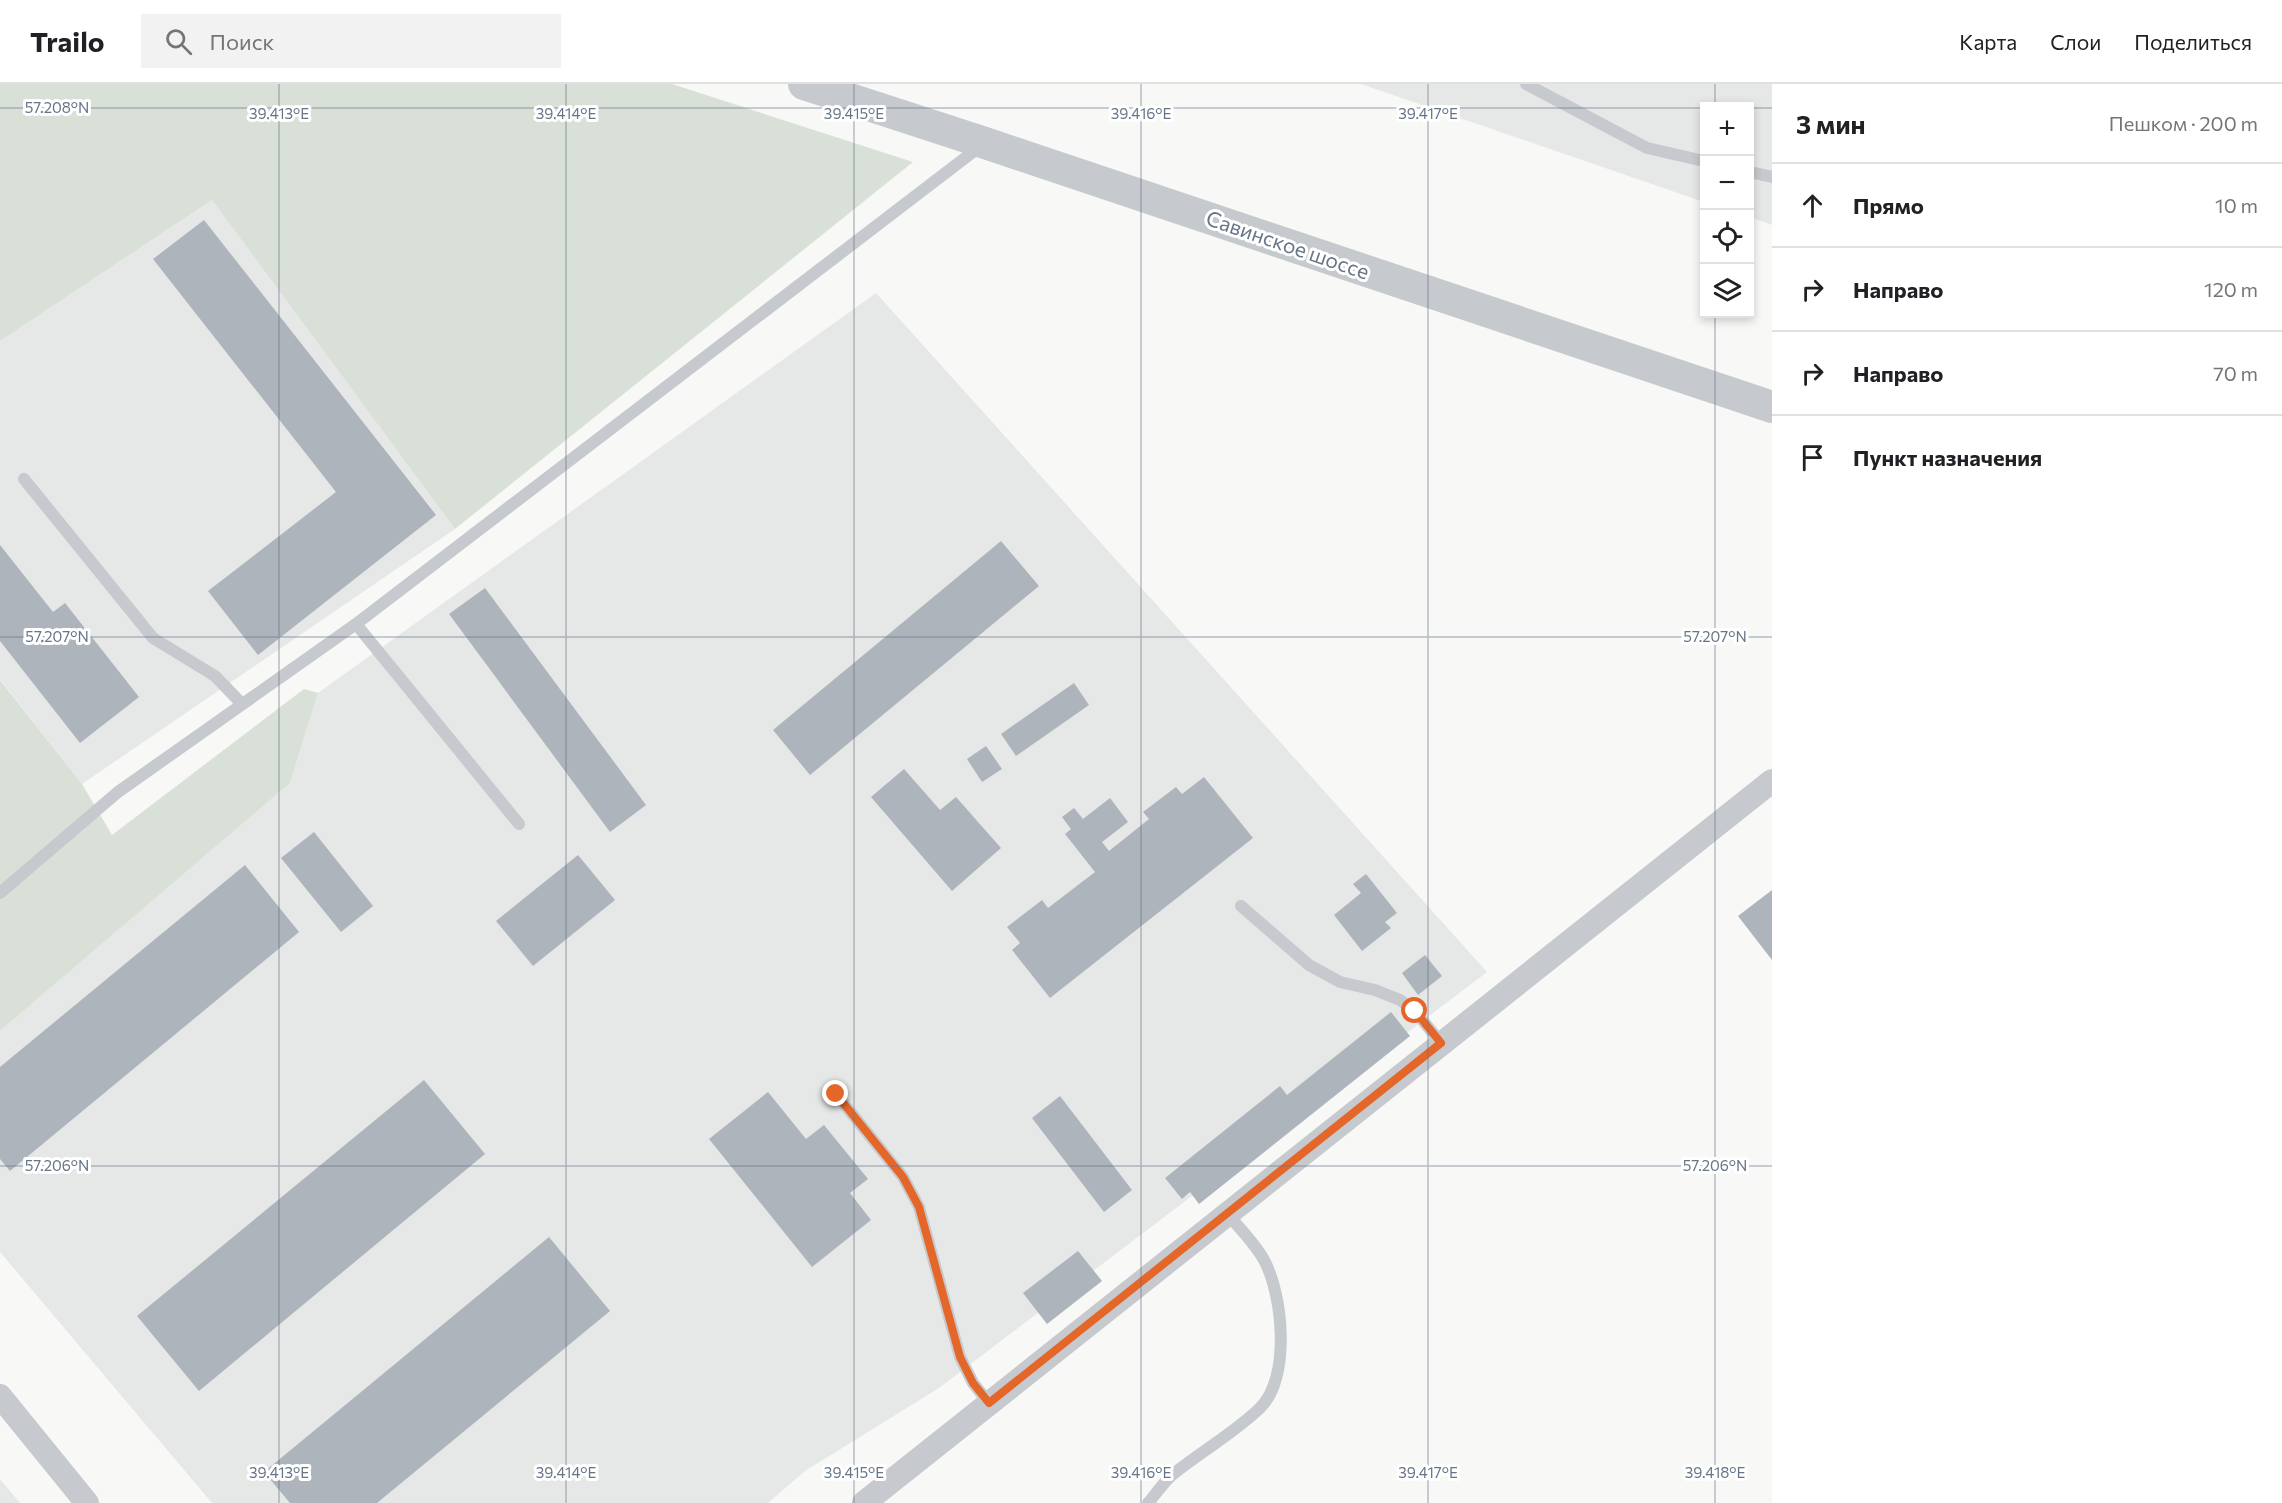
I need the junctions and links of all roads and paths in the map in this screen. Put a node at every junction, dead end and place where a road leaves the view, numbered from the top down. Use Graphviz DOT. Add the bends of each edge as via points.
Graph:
graph roads {
  1 [pos="804,84"];
  2 [pos="1526,84"];
  3 [pos="985,143"];
  4 [pos="1700,160"];
  5 [pos="1754,173"];
  6 [pos="1772,177"];
  7 [pos="1772,407"];
  8 [pos="24,479"];
  9 [pos="356,624"];
  10 [pos="242,704"];
  11 [pos="1772,781"];
  12 [pos="519,824"];
  13 [pos="0,893"];
  14 [pos="1241,906"];
  15 [pos="1441,1043"];
  16 [pos="836,1094"];
  17 [pos="1227,1214"];
  18 [pos="0,1396"];
  19 [pos="989,1403"];
  20 [pos="87,1503"];
  21 [pos="864,1503"];
  22 [pos="1148,1503"];
  1 -- 3 [label="street, Савинское шоссе"];
  2 -- 4 [label="lane" via="1647,148"];
  3 -- 7 [label="street, Савинское шоссе"];
  3 -- 9 [label="lane"];
  5 -- 6 [label="lane"];
  8 -- 10 [label="lane" via="153,639 215,675"];
  9 -- 10 [label="lane"];
  9 -- 12 [label="lane"];
  10 -- 13 [label="lane" via="118,792"];
  11 -- 15 [label="street"];
  14 -- 15 [label="lane" via="1309,965 1340,982 1400,1000 1415,1011"];
  15 -- 17 [label="street"];
  16 -- 19 [label="lane" via="903,1177 919,1207 960,1357"];
  17 -- 19 [label="street"];
  17 -- 22 [label="lane" via="1263,1258 1274,1281 1280,1317 1280,1361 1273,1388 1261,1407 1170,1477"];
  18 -- 20 [label="street"];
  19 -- 21 [label="street"];
}
